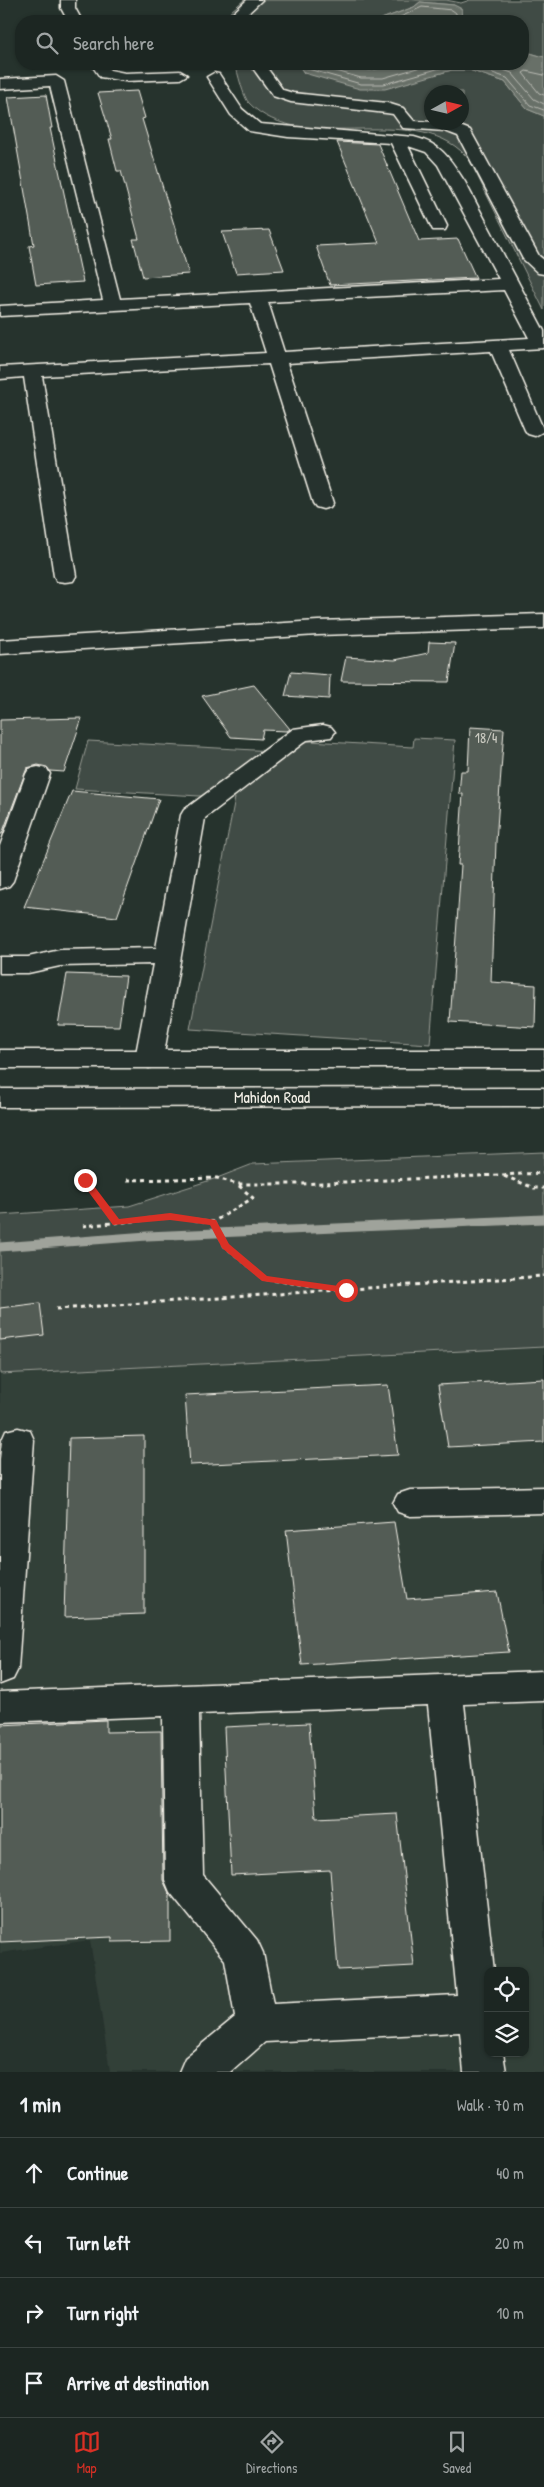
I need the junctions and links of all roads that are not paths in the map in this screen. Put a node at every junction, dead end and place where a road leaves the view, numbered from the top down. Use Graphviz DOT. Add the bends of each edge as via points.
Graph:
graph roads {
  1 [pos="68,0"];
  2 [pos="255,0"];
  3 [pos="72,15"];
  4 [pos="239,15"];
  5 [pos="102,70"];
  6 [pos="261,70"];
  7 [pos="0,84"];
  8 [pos="397,139"];
  9 [pos="439,226"];
  10 [pos="544,269"];
  11 [pos="510,284"];
  12 [pos="257,297"];
  13 [pos="113,305"];
  14 [pos="0,312"];
  15 [pos="542,343"];
  16 [pos="497,346"];
  17 [pos="275,358"];
  18 [pos="32,371"];
  19 [pos="0,373"];
  20 [pos="535,430"];
  21 [pos="323,503"];
  22 [pos="65,576"];
  23 [pos="544,622"];
  24 [pos="0,647"];
  25 [pos="323,732"];
  26 [pos="38,774"];
  27 [pos="0,881"];
  28 [pos="168,956"];
  29 [pos="0,965"];
  30 [pos="0,1059"];
  31 [pos="150,1059"];
  32 [pos="544,1059"];
  33 [pos="41,1060"];
  34 [pos="544,1097"];
  35 [pos="0,1098"];
  36 [pos="36,1098"];
  37 [pos="18,1440"];
  38 [pos="544,1500"];
  39 [pos="410,1503"];
  40 [pos="0,1669"];
  41 [pos="544,1686"];
  42 [pos="444,1691"];
  43 [pos="181,1701"];
  44 [pos="0,1707"];
  45 [pos="479,2012"];
  46 [pos="256,2024"];
  47 [pos="200,2072"];
  48 [pos="485,2072"];
  1 -- 3 [label="main road"];
  2 -- 4 [label="main road"];
  5 -- 8 [label="main road" via="117,77 197,75 255,128"];
  6 -- 10 [label="main road" via="278,93 290,97 387,108 398,111 409,125 451,127 464,133 532,259"];
  7 -- 13 [label="main road" via="56,81"];
  8 -- 9 [label="main road"];
  8 -- 11 [label="main road" via="432,149 444,162"];
  11 -- 12 [label="main road"];
  11 -- 15 [label="main road"];
  12 -- 13 [label="main road"];
  12 -- 17 [label="main road"];
  13 -- 14 [label="main road"];
  15 -- 16 [label="main road"];
  16 -- 17 [label="main road"];
  16 -- 20 [label="main road"];
  17 -- 18 [label="main road"];
  17 -- 21 [label="main road"];
  18 -- 19 [label="main road"];
  18 -- 22 [label="main road"];
  23 -- 24 [label="main road" via="318,628"];
  25 -- 28 [label="main road" via="301,734 193,815"];
  26 -- 27 [label="main road"];
  28 -- 29 [label="main road" via="60,958 28,965"];
  28 -- 31 [label="main road"];
  30 -- 33 [label="main road"];
  31 -- 32 [label="main road"];
  31 -- 33 [label="main road"];
  33 -- 36 [label="main road"];
  34 -- 36 [label="main road, Mahidon Road"];
  35 -- 36 [label="main road, Mahidon Road"];
  37 -- 40 [label="main road"];
  38 -- 39 [label="main road"];
  41 -- 42 [label="main road"];
  42 -- 43 [label="main road"];
  42 -- 45 [label="main road"];
  43 -- 44 [label="main road"];
  43 -- 46 [label="main road" via="184,1880 243,1953"];
  45 -- 46 [label="main road"];
  45 -- 48 [label="main road"];
  46 -- 47 [label="main road"];
}
